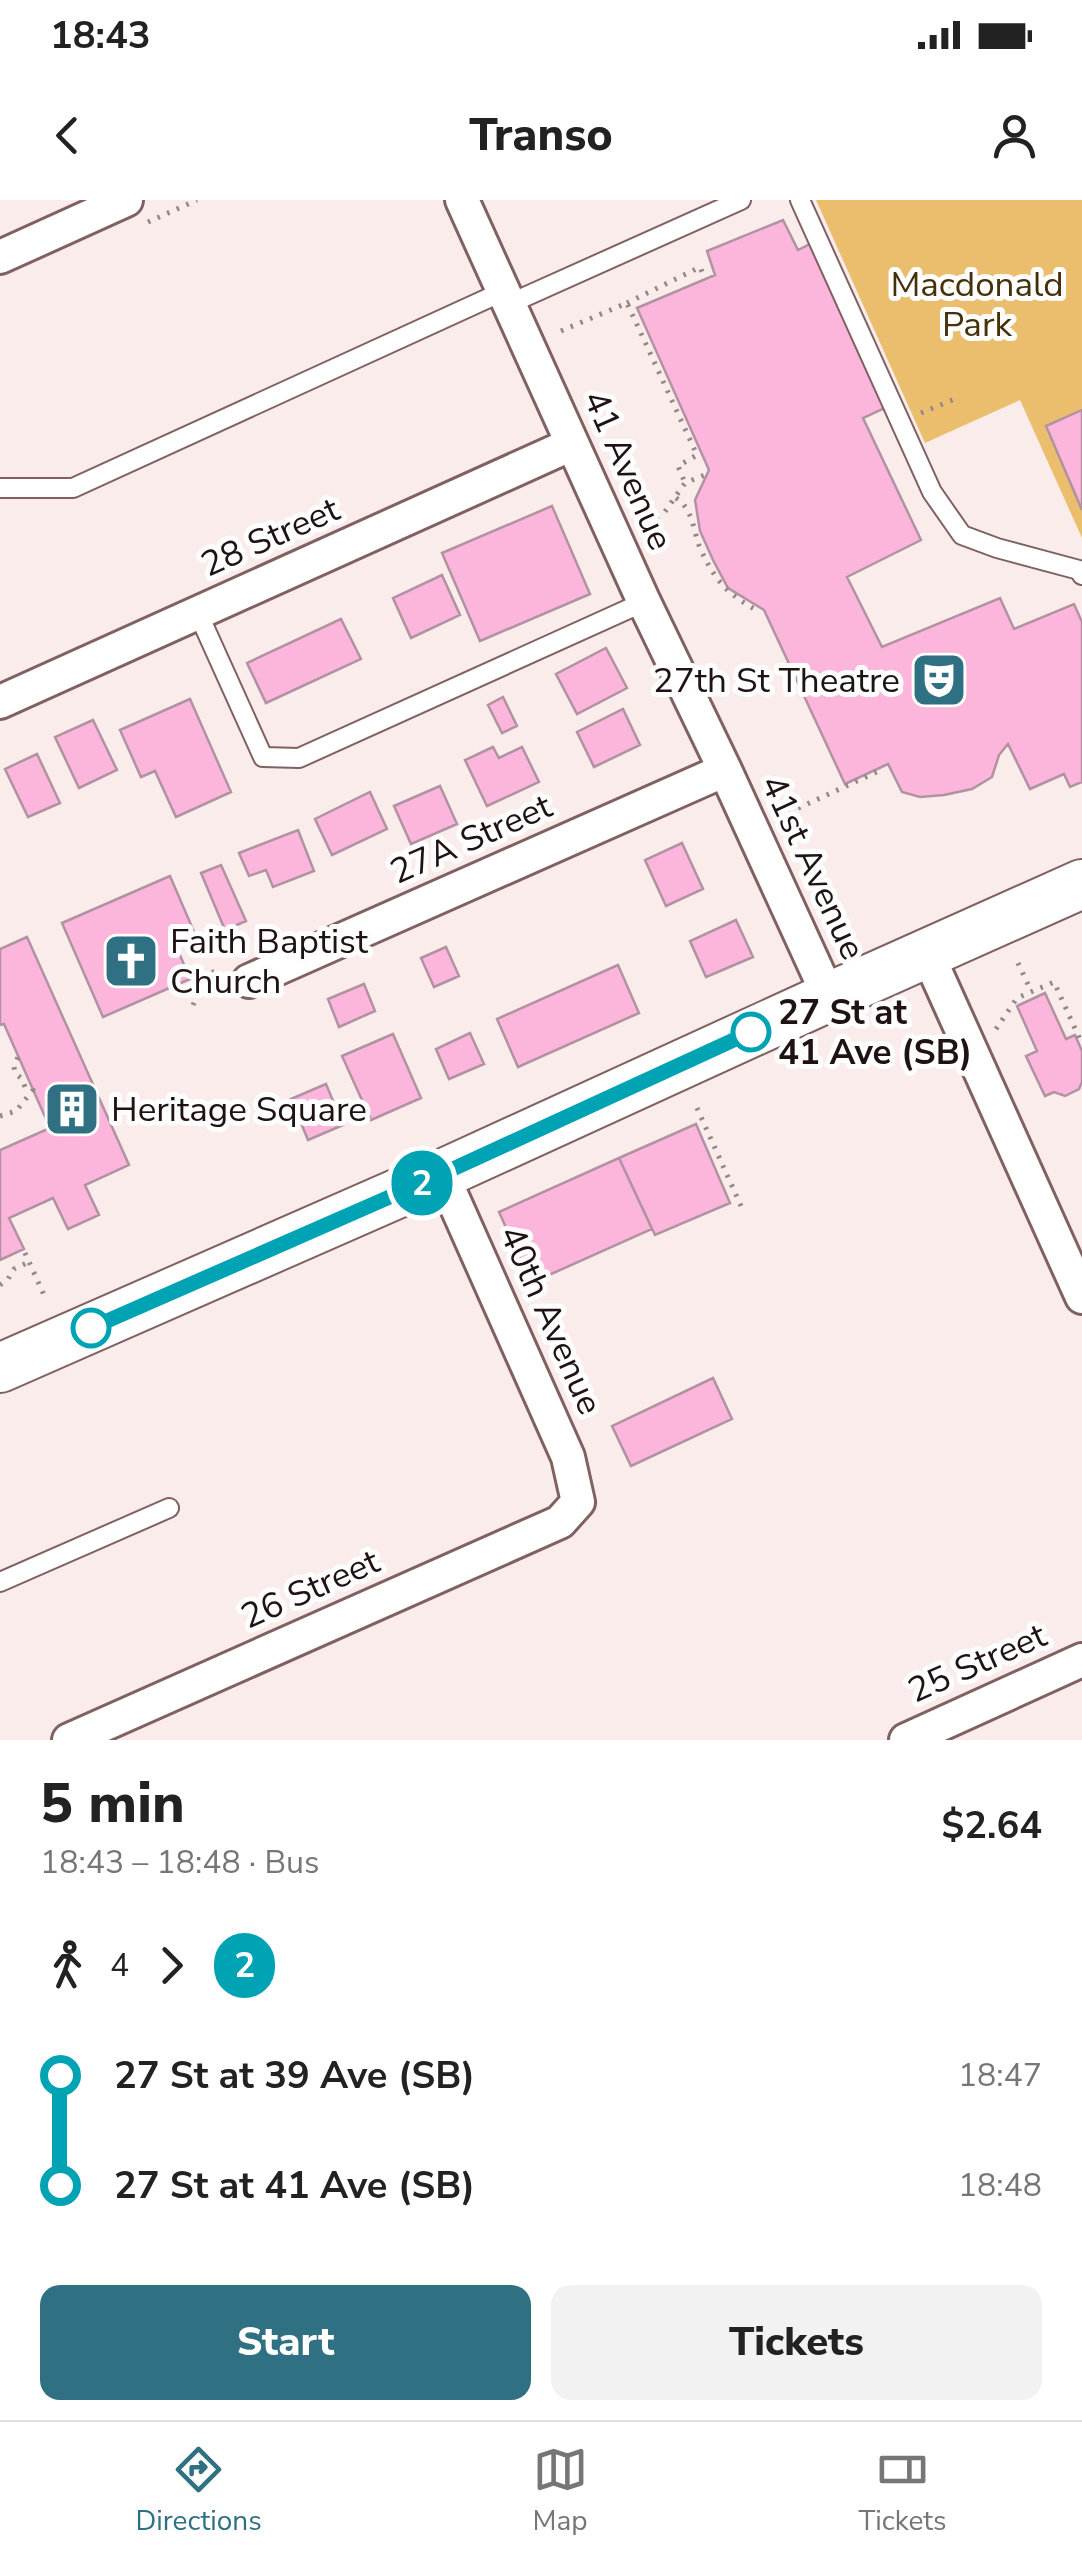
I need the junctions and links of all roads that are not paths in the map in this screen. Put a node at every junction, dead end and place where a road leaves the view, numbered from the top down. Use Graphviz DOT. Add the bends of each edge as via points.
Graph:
graph roads {
  1 [pos="126,200"];
  2 [pos="462,200"];
  3 [pos="741,200"];
  4 [pos="800,200"];
  5 [pos="0,257"];
  6 [pos="507,298"];
  7 [pos="572,444"];
  8 [pos="0,488"];
  9 [pos="1082,576"];
  10 [pos="644,602"];
  11 [pos="198,613"];
  12 [pos="0,702"];
  13 [pos="724,770"];
  14 [pos="1082,884"];
  15 [pos="927,953"];
  16 [pos="249,981"];
  17 [pos="828,997"];
  18 [pos="442,1174"];
  19 [pos="1080,1290"];
  20 [pos="0,1368"];
  21 [pos="578,1502"];
  22 [pos="168,1508"];
  23 [pos="0,1582"];
  24 [pos="1082,1660"];
  25 [pos="69,1740"];
  26 [pos="906,1740"];
  1 -- 5 [label="street"];
  2 -- 6 [label="street, 41 Avenue"];
  3 -- 6 [label="lane"];
  4 -- 9 [label="lane" via="932,492 962,535 1080,570"];
  6 -- 7 [label="street, 41 Avenue"];
  6 -- 8 [label="lane" via="73,488"];
  7 -- 10 [label="street, 41 Avenue"];
  7 -- 11 [label="street, 28 Street"];
  10 -- 11 [label="lane" via="299,758 263,758"];
  10 -- 13 [label="street, 41 Avenue"];
  11 -- 12 [label="street, 28 Street"];
  13 -- 16 [label="street, 27A Street"];
  13 -- 17 [label="street, 41st Avenue"];
  14 -- 15 [label="main road"];
  15 -- 17 [label="main road"];
  15 -- 19 [label="street"];
  17 -- 18 [label="main road"];
  18 -- 20 [label="main road"];
  18 -- 21 [label="street, 40th Avenue" via="568,1458"];
  21 -- 25 [label="street, 26 Street" via="560,1522"];
  22 -- 23 [label="lane"];
  24 -- 26 [label="street, 25 Street"];
}
